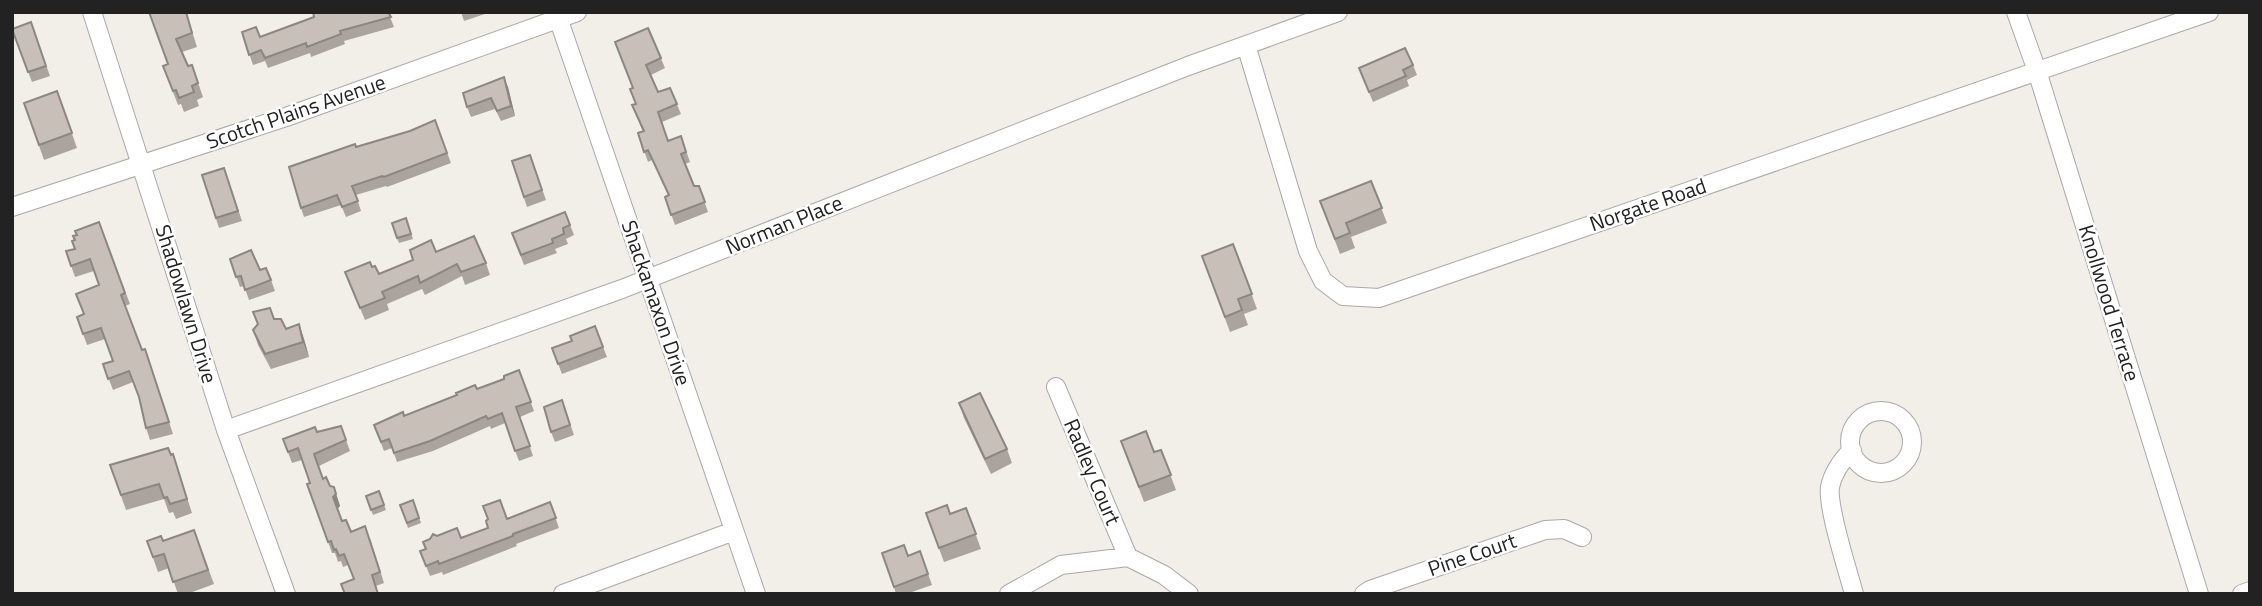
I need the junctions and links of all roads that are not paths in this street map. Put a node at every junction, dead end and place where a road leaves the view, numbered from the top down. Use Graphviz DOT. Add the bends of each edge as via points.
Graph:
graph roads {
  1 [pos="92,12"];
  2 [pos="577,12"];
  3 [pos="1338,12"];
  4 [pos="2017,12"];
  5 [pos="2209,12"];
  6 [pos="557,16"];
  7 [pos="1246,45"];
  8 [pos="2037,71"];
  9 [pos="142,165"];
  10 [pos="12,207"];
  11 [pos="648,279"];
  12 [pos="1056,387"];
  13 [pos="226,430"];
  14 [pos="1852,450"];
  15 [pos="734,531"];
  16 [pos="1582,537"];
  17 [pos="1128,557"];
  18 [pos="2250,591"];
  19 [pos="286,594"];
  20 [pos="564,594"];
  21 [pos="756,594"];
  22 [pos="1009,594"];
  23 [pos="1189,594"];
  24 [pos="1364,594"];
  25 [pos="1854,594"];
  26 [pos="2199,594"];
  27 [pos="2242,594"];
  1 -- 9 [label="street, Shadowlawn Drive"];
  2 -- 6 [label="street, Scotch Plains Avenue"];
  3 -- 7 [label="street, Norman Place"];
  4 -- 8 [label="street, Knollwood Terrace"];
  5 -- 8 [label="street, Norgate Road"];
  6 -- 9 [label="street, Scotch Plains Avenue"];
  6 -- 11 [label="street, Shackamaxon Drive"];
  7 -- 8 [label="street, Norgate Road" via="1308,251 1323,281 1343,296 1379,298"];
  7 -- 11 [label="street, Norman Place"];
  8 -- 26 [label="street, Knollwood Terrace"];
  9 -- 10 [label="street, Scotch Plains Avenue"];
  9 -- 13 [label="street, Shadowlawn Drive"];
  11 -- 13 [label="street, Norman Place"];
  11 -- 15 [label="street, Shackamaxon Drive"];
  12 -- 17 [label="street, Radley Court"];
  13 -- 19 [label="street, Shadowlawn Drive"];
  14 -- 25 [label="street" via="1837,467 1830,489"];
  15 -- 20 [label="street"];
  15 -- 21 [label="street, Shackamaxon Drive"];
  16 -- 24 [label="street, Pine Court" via="1564,529 1545,530"];
  17 -- 22 [label="street" via="1061,565"];
  17 -- 23 [label="street"];
  18 -- 27 [label="street"];
}
